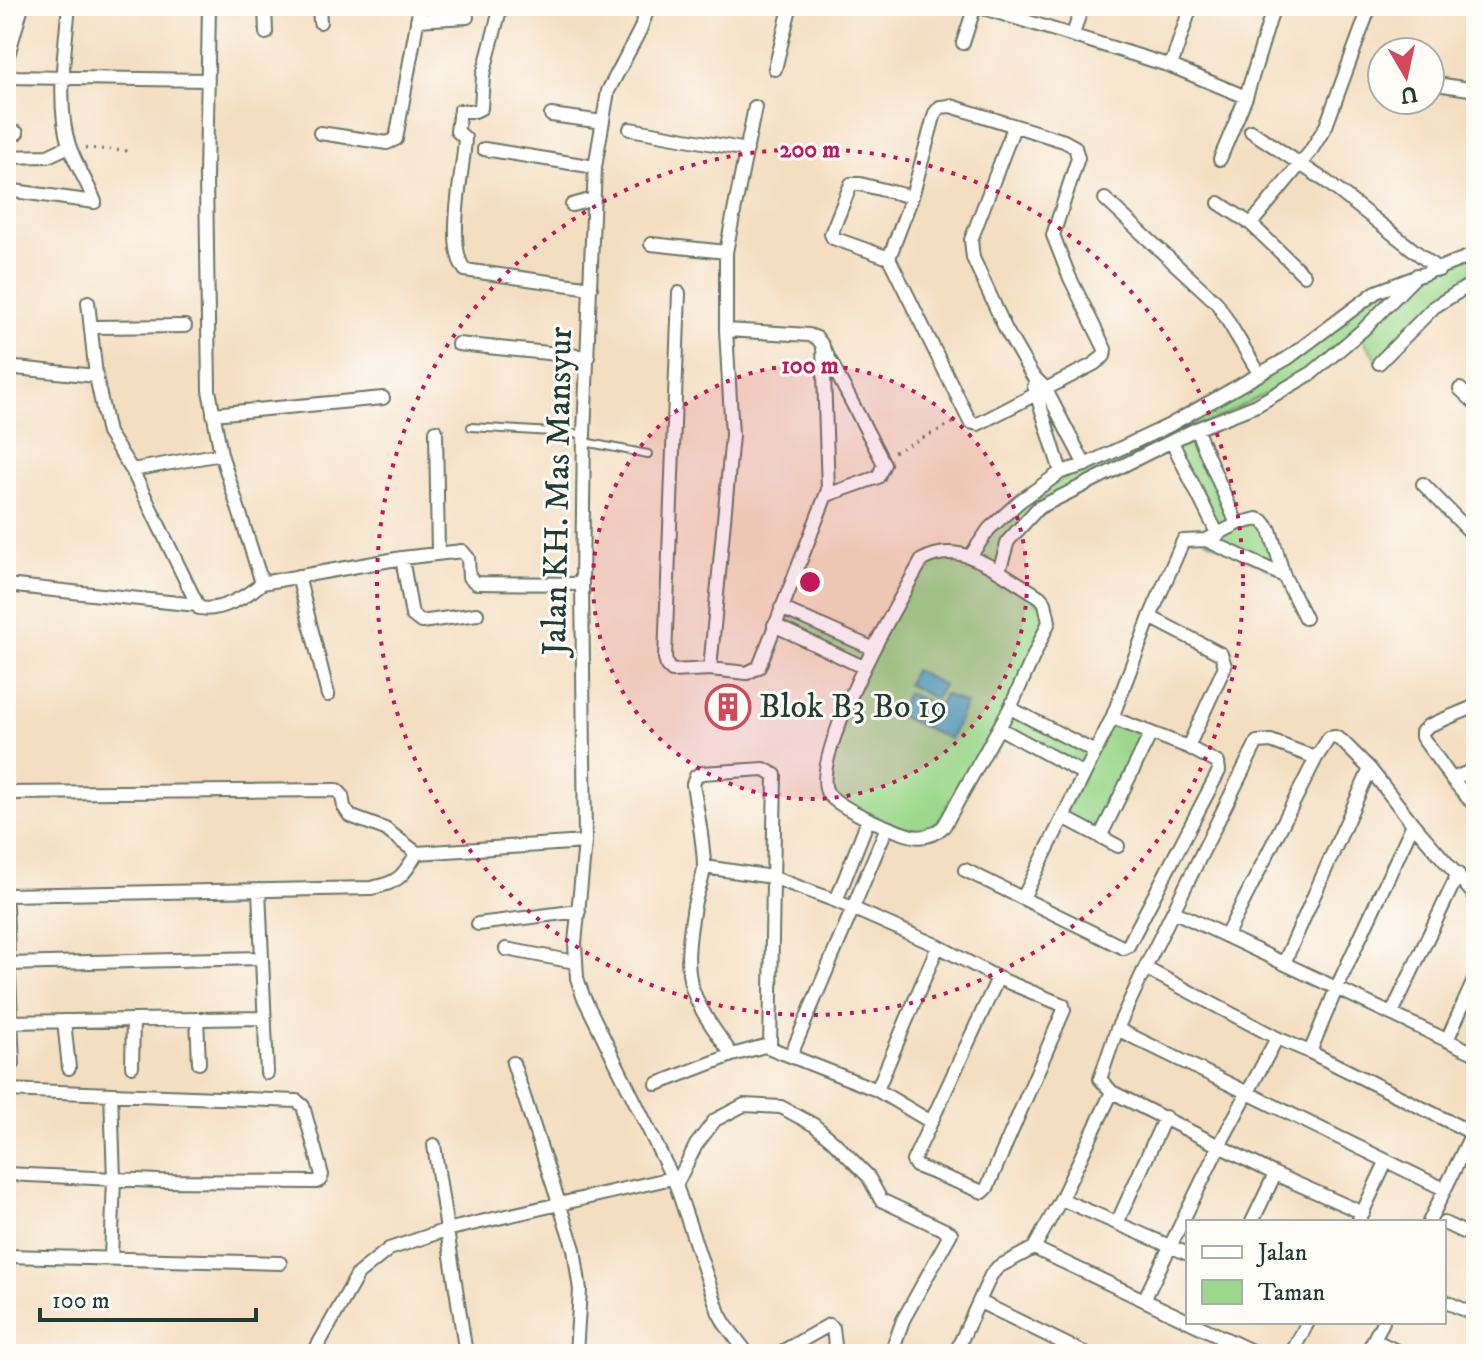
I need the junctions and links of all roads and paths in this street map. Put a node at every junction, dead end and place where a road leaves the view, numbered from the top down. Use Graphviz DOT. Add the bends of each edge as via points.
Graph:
graph roads {
  1 [pos="22,6"];
  2 [pos="69,6"];
  3 [pos="209,6"];
  4 [pos="265,6"];
  5 [pos="319,6"];
  6 [pos="420,6"];
  7 [pos="501,6"];
  8 [pos="649,6"];
  9 [pos="787,6"];
  10 [pos="976,6"];
  11 [pos="1082,6"];
  12 [pos="1191,6"];
  13 [pos="1274,6"];
  14 [pos="1370,6"];
  15 [pos="1445,6"];
  16 [pos="1476,10"];
  17 [pos="467,17"];
  18 [pos="417,20"];
  19 [pos="320,22"];
  20 [pos="266,33"];
  21 [pos="1073,35"];
  22 [pos="963,43"];
  23 [pos="6,62"];
  24 [pos="1171,66"];
  25 [pos="775,69"];
  26 [pos="6,77"];
  27 [pos="62,79"];
  28 [pos="208,80"];
  29 [pos="1446,85"];
  30 [pos="1476,90"];
  31 [pos="1246,97"];
  32 [pos="755,107"];
  33 [pos="551,115"];
  34 [pos="603,122"];
  35 [pos="1014,127"];
  36 [pos="630,129"];
  37 [pos="1251,131"];
  38 [pos="320,133"];
  39 [pos="69,146"];
  40 [pos="484,149"];
  41 [pos="747,150"];
  42 [pos="127,151"];
  43 [pos="6,157"];
  44 [pos="1220,159"];
  45 [pos="1300,164"];
  46 [pos="595,167"];
  47 [pos="6,190"];
  48 [pos="912,197"];
  49 [pos="593,199"];
  50 [pos="1105,199"];
  51 [pos="1219,203"];
  52 [pos="572,205"];
  53 [pos="1251,224"];
  54 [pos="651,244"];
  55 [pos="726,252"];
  56 [pos="1476,254"];
  57 [pos="889,258"];
  58 [pos="1439,270"];
  59 [pos="1304,275"];
  60 [pos="1417,275"];
  61 [pos="1476,278"];
  62 [pos="591,288"];
  63 [pos="679,293"];
  64 [pos="88,302"];
  65 [pos="185,326"];
  66 [pos="92,327"];
  67 [pos="726,330"];
  68 [pos="458,344"];
  69 [pos="823,346"];
  70 [pos="588,357"];
  71 [pos="1379,363"];
  72 [pos="6,367"];
  73 [pos="1259,373"];
  74 [pos="96,376"];
  75 [pos="1460,389"];
  76 [pos="1040,390"];
  77 [pos="383,398"];
  78 [pos="1476,404"];
  79 [pos="213,414"];
  80 [pos="966,417"];
  81 [pos="471,427"];
  82 [pos="1196,429"];
  83 [pos="436,431"];
  84 [pos="584,438"];
  85 [pos="1172,442"];
  86 [pos="221,454"];
  87 [pos="648,454"];
  88 [pos="882,458"];
  89 [pos="1085,465"];
  90 [pos="132,470"];
  91 [pos="1061,472"];
  92 [pos="1423,484"];
  93 [pos="827,495"];
  94 [pos="1237,524"];
  95 [pos="1212,538"];
  96 [pos="1476,538"];
  97 [pos="438,553"];
  98 [pos="971,555"];
  99 [pos="402,558"];
  100 [pos="999,571"];
  101 [pos="298,576"];
  102 [pos="1284,576"];
  103 [pos="262,583"];
  104 [pos="582,584"];
  105 [pos="6,585"];
  106 [pos="197,605"];
  107 [pos="781,608"];
  108 [pos="477,614"];
  109 [pos="1150,617"];
  110 [pos="1305,618"];
  111 [pos="774,625"];
  112 [pos="872,648"];
  113 [pos="863,667"];
  114 [pos="710,669"];
  115 [pos="328,695"];
  116 [pos="1476,706"];
  117 [pos="1010,708"];
  118 [pos="1112,718"];
  119 [pos="999,728"];
  120 [pos="1151,733"];
  121 [pos="1188,747"];
  122 [pos="1095,752"];
  123 [pos="1316,758"];
  124 [pos="1370,769"];
  125 [pos="1476,769"];
  126 [pos="1084,774"];
  127 [pos="1452,779"];
  128 [pos="6,793"];
  129 [pos="1476,807"];
  130 [pos="1063,817"];
  131 [pos="868,820"];
  132 [pos="1413,824"];
  133 [pos="887,827"];
  134 [pos="1100,837"];
  135 [pos="585,842"];
  136 [pos="1118,846"];
  137 [pos="417,853"];
  138 [pos="705,867"];
  139 [pos="965,870"];
  140 [pos="1458,874"];
  141 [pos="772,877"];
  142 [pos="259,890"];
  143 [pos="6,895"];
  144 [pos="1476,897"];
  145 [pos="1023,898"];
  146 [pos="836,901"];
  147 [pos="6,907"];
  148 [pos="854,909"];
  149 [pos="579,911"];
  150 [pos="1173,911"];
  151 [pos="478,924"];
  152 [pos="1226,936"];
  153 [pos="938,946"];
  154 [pos="506,949"];
  155 [pos="261,958"];
  156 [pos="575,962"];
  157 [pos="1284,963"];
  158 [pos="7,964"];
  159 [pos="1145,968"];
  160 [pos="1476,976"];
  161 [pos="998,978"];
  162 [pos="1337,987"];
  163 [pos="1392,1013"];
  164 [pos="264,1018"];
  165 [pos="197,1019"];
  166 [pos="133,1020"];
  167 [pos="64,1021"];
  168 [pos="10,1022"];
  169 [pos="1117,1029"];
  170 [pos="1277,1038"];
  171 [pos="1447,1040"];
  172 [pos="770,1047"];
  173 [pos="1310,1052"];
  174 [pos="1476,1054"];
  175 [pos="732,1055"];
  176 [pos="791,1055"];
  177 [pos="199,1063"];
  178 [pos="513,1063"];
  179 [pos="13,1064"];
  180 [pos="132,1066"];
  181 [pos="69,1068"];
  182 [pos="267,1073"];
  183 [pos="657,1084"];
  184 [pos="6,1090"];
  185 [pos="877,1090"];
  186 [pos="1247,1091"];
  187 [pos="1112,1092"];
  188 [pos="111,1094"];
  189 [pos="1165,1117"];
  190 [pos="931,1122"];
  191 [pos="1475,1131"];
  192 [pos="434,1145"];
  193 [pos="1219,1146"];
  194 [pos="1386,1162"];
  195 [pos="6,1174"];
  196 [pos="1275,1174"];
  197 [pos="114,1179"];
  198 [pos="674,1181"];
  199 [pos="1444,1189"];
  200 [pos="1061,1199"];
  201 [pos="560,1204"];
  202 [pos="1360,1218"];
  203 [pos="1253,1220"];
  204 [pos="1436,1220"];
  205 [pos="1117,1223"];
  206 [pos="1446,1225"];
  207 [pos="446,1230"];
  208 [pos="1476,1238"];
  209 [pos="1172,1247"];
  210 [pos="1034,1248"];
  211 [pos="1186,1253"];
  212 [pos="6,1256"];
  213 [pos="111,1258"];
  214 [pos="280,1263"];
  215 [pos="1144,1300"];
  216 [pos="980,1302"];
  217 [pos="1446,1302"];
  218 [pos="1476,1315"];
  219 [pos="1186,1321"];
  220 [pos="1193,1324"];
  221 [pos="1307,1324"];
  222 [pos="1382,1324"];
  223 [pos="1223,1338"];
  224 [pos="1374,1340"];
  225 [pos="313,1354"];
  226 [pos="466,1354"];
  227 [pos="576,1354"];
  228 [pos="748,1354"];
  229 [pos="778,1354"];
  230 [pos="836,1354"];
  231 [pos="891,1354"];
  232 [pos="955,1354"];
  233 [pos="1086,1354"];
  234 [pos="1216,1354"];
  235 [pos="1258,1354"];
  236 [pos="1291,1354"];
  237 [pos="1366,1354"];
  238 [pos="1403,1354"];
  1 -- 23 [label="street"];
  2 -- 27 [label="street"];
  3 -- 28 [label="street"];
  4 -- 20 [label="street"];
  5 -- 19 [label="street"];
  6 -- 18 [label="street"];
  7 -- 62 [label="street" via="483,75 481,108 460,111 459,116 457,131 465,138 457,253 465,270"];
  8 -- 34 [label="street, Jalan KH. Mas Mansyur" via="608,91"];
  9 -- 25 [label="street"];
  10 -- 21 [label="street"];
  10 -- 22 [label="street"];
  11 -- 21 [label="street"];
  12 -- 24 [label="street"];
  13 -- 31 [label="street"];
  14 -- 45 [label="street" via="1331,115"];
  15 -- 16 [label="street"];
  17 -- 18 [label="street"];
  18 -- 38 [label="street" via="396,139 387,143"];
  21 -- 24 [label="street"];
  24 -- 31 [label="street"];
  26 -- 27 [label="street"];
  27 -- 28 [label="street"];
  27 -- 39 [label="street"];
  28 -- 79 [label="street" via="206,257"];
  29 -- 30 [label="street"];
  31 -- 44 [label="street"];
  32 -- 41 [label="street"];
  33 -- 34 [label="street"];
  34 -- 46 [label="street, Jalan KH. Mas Mansyur"];
  35 -- 48 [label="street" via="940,107"];
  35 -- 76 [label="street" via="971,240 988,293"];
  35 -- 76 [label="street" via="1075,147 1078,158 1053,235 1105,349 1099,361"];
  36 -- 41 [label="street"];
  37 -- 45 [label="street"];
  39 -- 42 [label="path"];
  39 -- 43 [label="street" via="48,156"];
  39 -- 47 [label="street" via="95,202"];
  40 -- 46 [label="street"];
  41 -- 55 [label="street"];
  45 -- 53 [label="street"];
  45 -- 58 [label="street"];
  46 -- 49 [label="street, Jalan KH. Mas Mansyur"];
  48 -- 57 [label="street"];
  48 -- 57 [label="street" via="851,184 834,226 833,238"];
  49 -- 52 [label="street"];
  49 -- 62 [label="street, Jalan KH. Mas Mansyur"];
  50 -- 73 [label="street" via="1217,303"];
  51 -- 53 [label="street"];
  53 -- 59 [label="street"];
  54 -- 55 [label="street"];
  55 -- 67 [label="street"];
  56 -- 58 [label="street"];
  57 -- 80 [label="street"];
  58 -- 60 [label="street"];
  60 -- 73 [label="street" via="1376,292 1288,358"];
  60 -- 82 [label="street" via="1312,373 1257,405"];
  61 -- 71 [label="street" via="1434,307"];
  62 -- 70 [label="street, Jalan KH. Mas Mansyur"];
  63 -- 114 [label="street" via="665,658 672,671"];
  64 -- 66 [label="street"];
  65 -- 66 [label="street"];
  66 -- 74 [label="street"];
  67 -- 69 [label="street" via="809,335"];
  67 -- 114 [label="street" via="731,456"];
  68 -- 70 [label="street"];
  69 -- 88 [label="street"];
  69 -- 93 [label="street"];
  70 -- 84 [label="street, Jalan KH. Mas Mansyur"];
  72 -- 74 [label="street"];
  73 -- 89 [label="street" via="1168,426"];
  74 -- 90 [label="street" via="108,433"];
  75 -- 78 [label="street"];
  76 -- 80 [label="street" via="978,424"];
  76 -- 89 [label="street"];
  76 -- 91 [label="street"];
  77 -- 79 [label="street"];
  79 -- 86 [label="street"];
  80 -- 88 [label="path"];
  81 -- 84 [label="lane"];
  82 -- 85 [label="street"];
  82 -- 94 [label="street"];
  83 -- 97 [label="street"];
  84 -- 87 [label="lane"];
  84 -- 104 [label="street, Jalan KH. Mas Mansyur"];
  85 -- 95 [label="street"];
  85 -- 100 [label="street" via="1038,508 1008,541"];
  86 -- 90 [label="street"];
  86 -- 103 [label="street"];
  88 -- 93 [label="street" via="884,469 878,477"];
  89 -- 91 [label="street"];
  90 -- 106 [label="street"];
  91 -- 98 [label="street" via="989,529"];
  92 -- 96 [label="street"];
  93 -- 107 [label="street"];
  94 -- 95 [label="street"];
  94 -- 102 [label="street" via="1263,521"];
  95 -- 102 [label="street"];
  95 -- 109 [label="street" via="1183,541"];
  97 -- 99 [label="street"];
  97 -- 104 [label="street" via="462,551 469,577 476,583"];
  98 -- 100 [label="street"];
  98 -- 112 [label="street" via="943,552 922,560"];
  99 -- 101 [label="street"];
  99 -- 108 [label="street" via="415,620"];
  100 -- 117 [label="street" via="1040,597 1049,622"];
  101 -- 103 [label="street"];
  101 -- 115 [label="street"];
  102 -- 110 [label="street"];
  103 -- 106 [label="street" via="213,609"];
  104 -- 135 [label="street, Jalan KH. Mas Mansyur"];
  105 -- 106 [label="street"];
  107 -- 111 [label="street"];
  107 -- 112 [label="street"];
  109 -- 118 [label="street"];
  109 -- 121 [label="street" via="1225,660"];
  111 -- 113 [label="street"];
  111 -- 114 [label="street" via="754,671"];
  112 -- 113 [label="street"];
  113 -- 131 [label="street" via="827,760 824,784 828,795"];
  116 -- 127 [label="street" via="1422,732"];
  117 -- 119 [label="street"];
  117 -- 122 [label="street"];
  118 -- 120 [label="street"];
  118 -- 122 [label="street"];
  119 -- 126 [label="street"];
  119 -- 133 [label="street" via="944,826 921,838"];
  120 -- 121 [label="street"];
  120 -- 134 [label="street"];
  121 -- 145 [label="street" via="1218,763 1219,771 1127,947"];
  122 -- 126 [label="street"];
  123 -- 124 [label="street" via="1335,737"];
  123 -- 150 [label="street" via="1271,741 1257,742"];
  123 -- 152 [label="street"];
  124 -- 132 [label="street"];
  124 -- 157 [label="street"];
  125 -- 127 [label="street"];
  126 -- 130 [label="street"];
  127 -- 129 [label="street"];
  128 -- 137 [label="street" via="337,790 347,814 385,829"];
  130 -- 134 [label="street"];
  130 -- 145 [label="street"];
  131 -- 133 [label="street"];
  131 -- 146 [label="street"];
  132 -- 140 [label="street"];
  132 -- 162 [label="street"];
  133 -- 148 [label="street"];
  134 -- 136 [label="street"];
  135 -- 137 [label="street"];
  135 -- 149 [label="street, Jalan KH. Mas Mansyur"];
  137 -- 142 [label="street" via="402,877 383,886"];
  138 -- 141 [label="street"];
  138 -- 141 [label="street" via="695,779 702,773 764,769 775,778"];
  138 -- 175 [label="street" via="690,927 689,982 698,1006"];
  139 -- 145 [label="street"];
  140 -- 144 [label="street"];
  140 -- 163 [label="street"];
  141 -- 146 [label="street"];
  141 -- 172 [label="street"];
  142 -- 143 [label="street"];
  142 -- 155 [label="street"];
  146 -- 148 [label="street"];
  147 -- 158 [label="street"];
  148 -- 153 [label="street"];
  148 -- 176 [label="street"];
  149 -- 151 [label="street"];
  149 -- 156 [label="street, Jalan KH. Mas Mansyur"];
  150 -- 152 [label="street"];
  150 -- 159 [label="street"];
  152 -- 157 [label="street"];
  153 -- 161 [label="street"];
  153 -- 185 [label="street"];
  154 -- 156 [label="street"];
  155 -- 158 [label="street"];
  155 -- 164 [label="street"];
  156 -- 198 [label="street, Jalan KH. Mas Mansyur" via="581,991"];
  157 -- 162 [label="street"];
  158 -- 168 [label="street"];
  159 -- 169 [label="street"];
  159 -- 170 [label="street"];
  160 -- 171 [label="street"];
  161 -- 190 [label="street"];
  161 -- 190 [label="street" via="1061,1003 1064,1009 985,1191 916,1166 914,1157"];
  162 -- 163 [label="street"];
  162 -- 173 [label="street"];
  163 -- 171 [label="street"];
  164 -- 165 [label="street"];
  164 -- 182 [label="street"];
  165 -- 166 [label="street"];
  165 -- 177 [label="street"];
  166 -- 167 [label="street"];
  166 -- 180 [label="street"];
  167 -- 168 [label="street"];
  167 -- 181 [label="street"];
  168 -- 179 [label="street"];
  169 -- 186 [label="street"];
  169 -- 187 [label="street" via="1100,1073"];
  170 -- 173 [label="street"];
  170 -- 186 [label="street"];
  171 -- 174 [label="street"];
  172 -- 175 [label="street"];
  172 -- 176 [label="street"];
  173 -- 191 [label="street"];
  175 -- 183 [label="street"];
  176 -- 185 [label="street"];
  178 -- 201 [label="street"];
  184 -- 188 [label="street"];
  185 -- 190 [label="street"];
  186 -- 193 [label="street"];
  186 -- 194 [label="street"];
  187 -- 189 [label="street"];
  187 -- 200 [label="street"];
  188 -- 197 [label="street"];
  188 -- 197 [label="street" via="300,1102 322,1175 316,1182"];
  189 -- 193 [label="street"];
  189 -- 205 [label="street"];
  191 -- 199 [label="street"];
  192 -- 207 [label="street"];
  193 -- 196 [label="street"];
  193 -- 209 [label="street"];
  194 -- 199 [label="street"];
  194 -- 202 [label="street"];
  195 -- 197 [label="street"];
  196 -- 202 [label="street"];
  196 -- 203 [label="street"];
  197 -- 213 [label="street"];
  198 -- 201 [label="street"];
  198 -- 228 [label="street, Jalan KH. Mas Mansyur" via="719,1313"];
  198 -- 231 [label="street" via="715,1120 735,1108 781,1107 820,1129 868,1176 881,1200 951,1233 903,1320"];
  199 -- 204 [label="street"];
  200 -- 205 [label="street"];
  200 -- 210 [label="street"];
  201 -- 207 [label="street"];
  201 -- 227 [label="street" via="579,1272"];
  205 -- 209 [label="street"];
  206 -- 208 [label="street"];
  207 -- 225 [label="street" via="399,1244 370,1262 348,1288"];
  207 -- 226 [label="street"];
  209 -- 211 [label="street"];
  209 -- 215 [label="street"];
  210 -- 215 [label="street"];
  210 -- 216 [label="street" via="994,1271"];
  212 -- 213 [label="street"];
  213 -- 214 [label="street"];
  215 -- 219 [label="street"];
  216 -- 232 [label="street"];
  216 -- 233 [label="street"];
  217 -- 218 [label="street"];
  220 -- 223 [label="street"];
  221 -- 236 [label="street"];
  222 -- 224 [label="street"];
  223 -- 234 [label="street"];
  223 -- 235 [label="street"];
  224 -- 237 [label="street"];
  224 -- 238 [label="street"];
  229 -- 230 [label="street" via="829,1325"];
}
